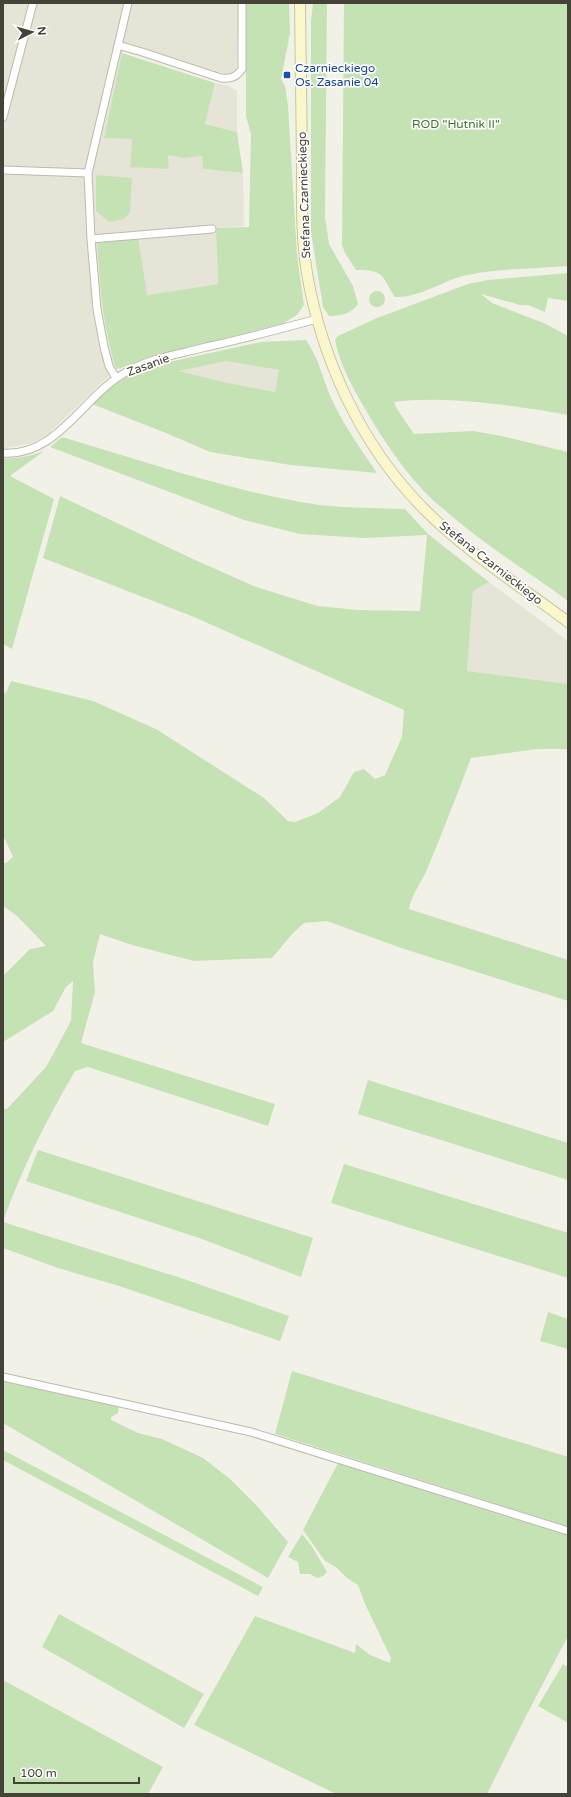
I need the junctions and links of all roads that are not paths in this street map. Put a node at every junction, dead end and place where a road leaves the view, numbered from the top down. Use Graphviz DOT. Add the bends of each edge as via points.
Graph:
graph roads {
  1 [pos="33,3"];
  2 [pos="128,3"];
  3 [pos="242,3"];
  4 [pos="300,3"];
  5 [pos="118,45"];
  6 [pos="3,117"];
  7 [pos="3,170"];
  8 [pos="88,172"];
  9 [pos="212,229"];
  10 [pos="91,239"];
  11 [pos="317,319"];
  12 [pos="116,378"];
  13 [pos="3,453"];
  14 [pos="568,622"];
  15 [pos="3,1376"];
  16 [pos="568,1531"];
  1 -- 6 [label="street"];
  2 -- 5 [label="street"];
  3 -- 5 [label="street" via="242,69 236,76 228,79"];
  4 -- 11 [label="street, Stefana Czarnieckiego" via="303,237"];
  5 -- 8 [label="street"];
  7 -- 8 [label="street"];
  8 -- 10 [label="street"];
  9 -- 10 [label="street"];
  10 -- 12 [label="street" via="97,308 106,354"];
  11 -- 12 [label="street, Zasanie" via="161,358 128,370"];
  11 -- 14 [label="street, Stefana Czarnieckiego" via="347,398 368,436 400,481 425,510 461,543"];
  12 -- 13 [label="street, Zasanie" via="44,444 24,452"];
  15 -- 16 [label="street" via="254,1433"];
}
